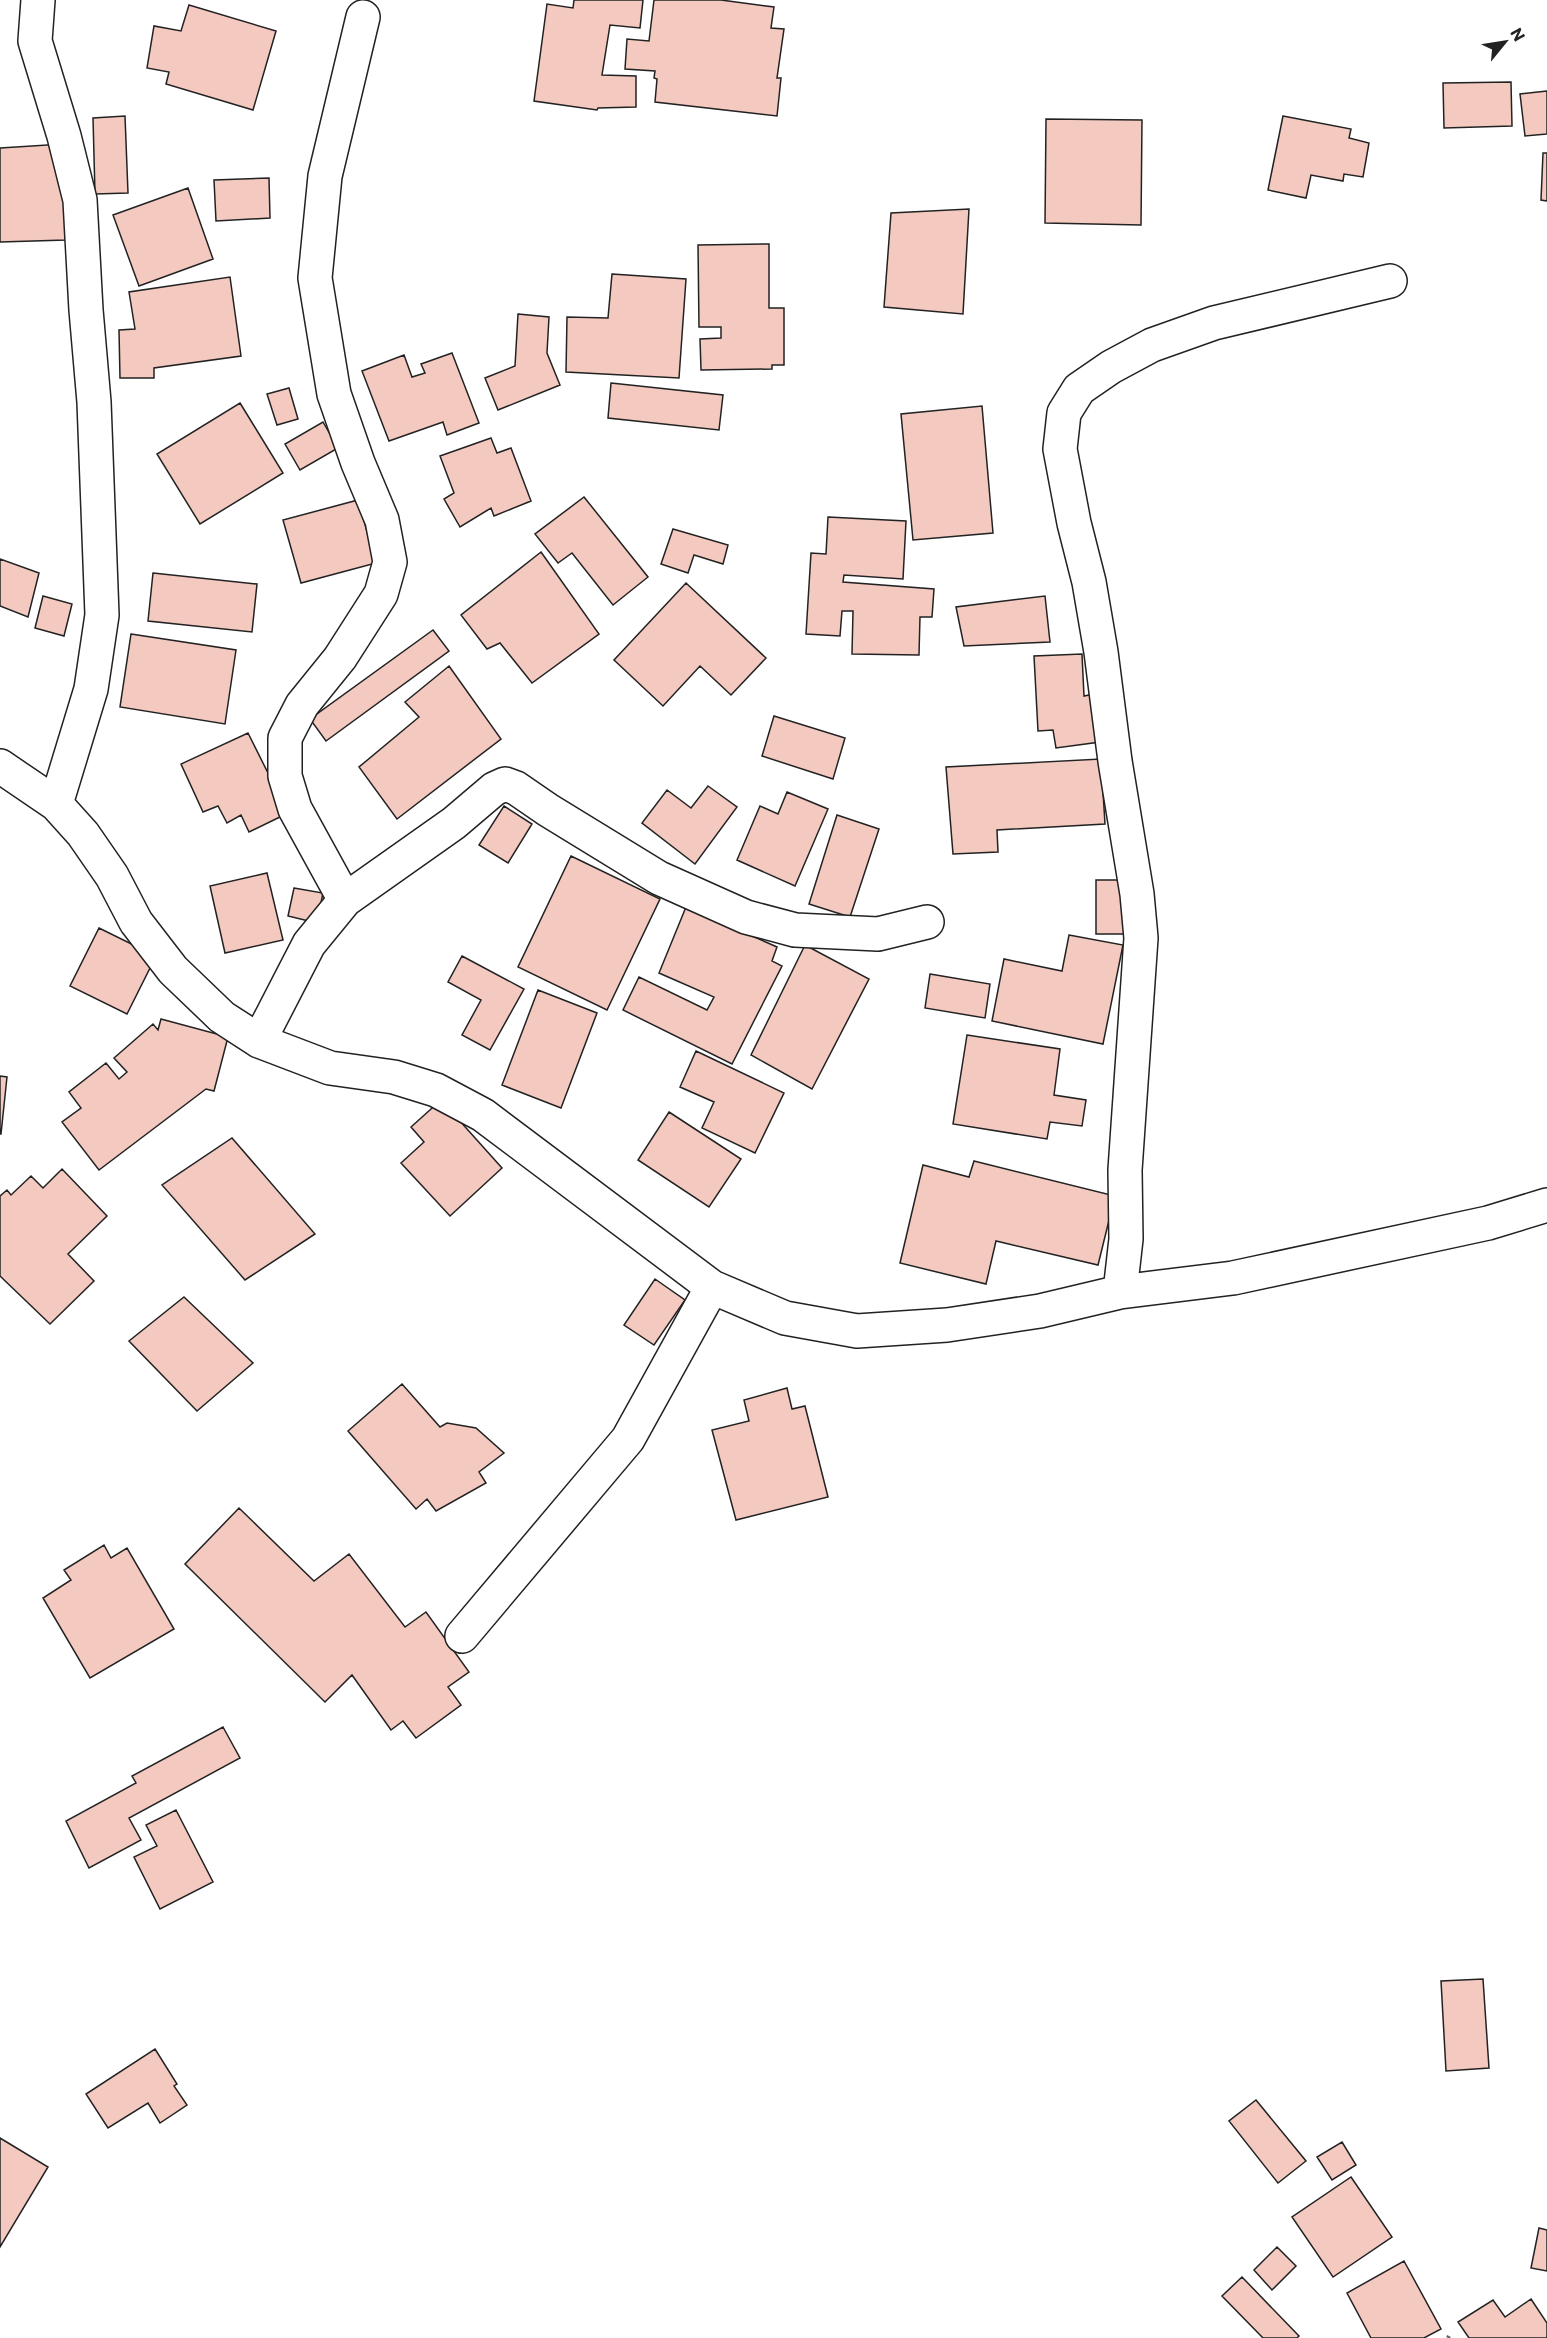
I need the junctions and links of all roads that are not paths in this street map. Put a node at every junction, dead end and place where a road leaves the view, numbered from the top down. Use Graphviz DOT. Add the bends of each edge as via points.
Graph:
graph roads {
  1 [pos="38,0"];
  2 [pos="363,17"];
  3 [pos="1390,281"];
  4 [pos="0,766"];
  5 [pos="56,804"];
  6 [pos="345,900"];
  7 [pos="927,922"];
  8 [pos="258,1041"];
  9 [pos="1547,1205"];
  10 [pos="712,1287"];
  11 [pos="1120,1292"];
  12 [pos="462,1636"];
  1 -- 5 [label="street" via="34,40 80,200 94,402 102,615 91,689"];
  2 -- 6 [label="street" via="325,176 315,278 334,394 382,520 390,562 381,594 340,658 302,705 285,738 285,776 295,809"];
  3 -- 11 [label="street" via="1245,315 1152,345 1079,389 1064,413 1059,449 1101,652 1141,938"];
  4 -- 5 [label="street"];
  5 -- 8 [label="street" via="83,834 112,876 136,922 172,970 222,1017"];
  6 -- 7 [label="street" via="505,784 659,878 746,917 795,930 878,934"];
  6 -- 8 [label="street" via="309,944"];
  8 -- 10 [label="street" via="330,1068 394,1077 436,1090 483,1115"];
  9 -- 11 [label="street" via="1488,1224 1233,1278"];
  10 -- 11 [label="street" via="785,1317 857,1331 946,1325 1028,1313"];
  10 -- 12 [label="street" via="628,1439"];
}
